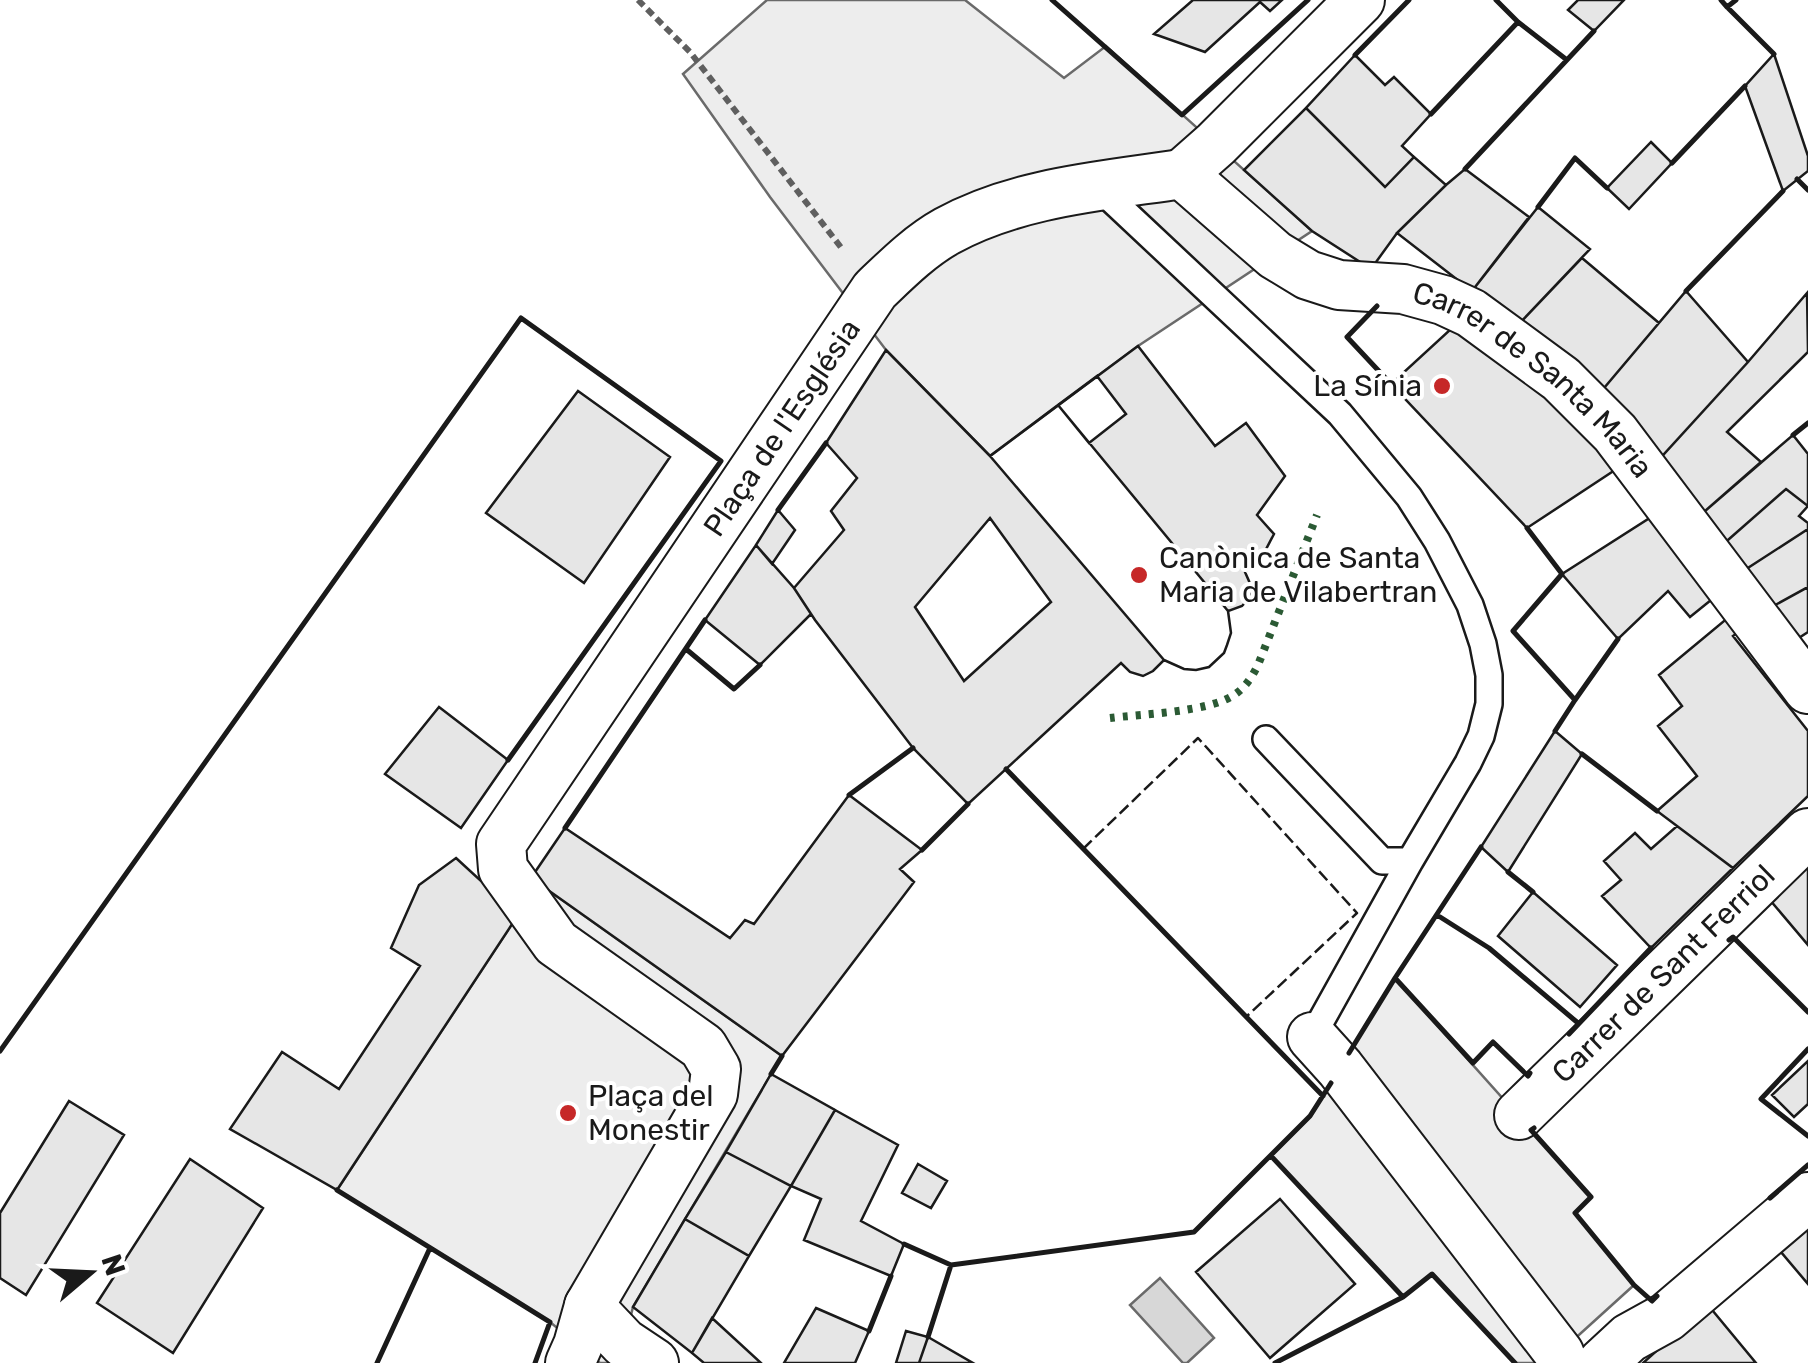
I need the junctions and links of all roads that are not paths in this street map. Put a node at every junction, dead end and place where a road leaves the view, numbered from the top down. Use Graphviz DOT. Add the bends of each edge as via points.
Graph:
graph roads {
  1 [pos="1360,0"];
  2 [pos="1182,174"];
  3 [pos="1098,187"];
  4 [pos="1808,689"];
  5 [pos="1266,738"];
  6 [pos="1808,832"];
  7 [pos="1410,860"];
  8 [pos="1312,1038"];
  9 [pos="1519,1115"];
  10 [pos="1808,1196"];
  11 [pos="579,1338"];
  12 [pos="654,1363"];
  13 [pos="1563,1363"];
  14 [pos="1602,1363"];
  1 -- 2 [label="street"];
  2 -- 3 [label="street, Plaça de l'Església"];
  2 -- 4 [label="street, Carrer de Santa Maria" via="1275,255 1308,275 1443,300 1561,380 1615,433"];
  3 -- 7 [label="lane" via="1340,414 1408,498 1470,606 1490,675 1489,704 1468,763"];
  3 -- 11 [label="street, Plaça de l'Església" via="976,217 944,233 875,290 501,844 503,869 556,943 703,1047 716,1069 713,1094"];
  5 -- 7 [label="lane" via="1382,860"];
  6 -- 9 [label="street, Carrer de Sant Ferriol"];
  7 -- 8 [label="lane"];
  8 -- 13 [label="street"];
  10 -- 14 [label="street" via="1667,1317"];
  11 -- 12 [label="street" via="624,1343"];
}
